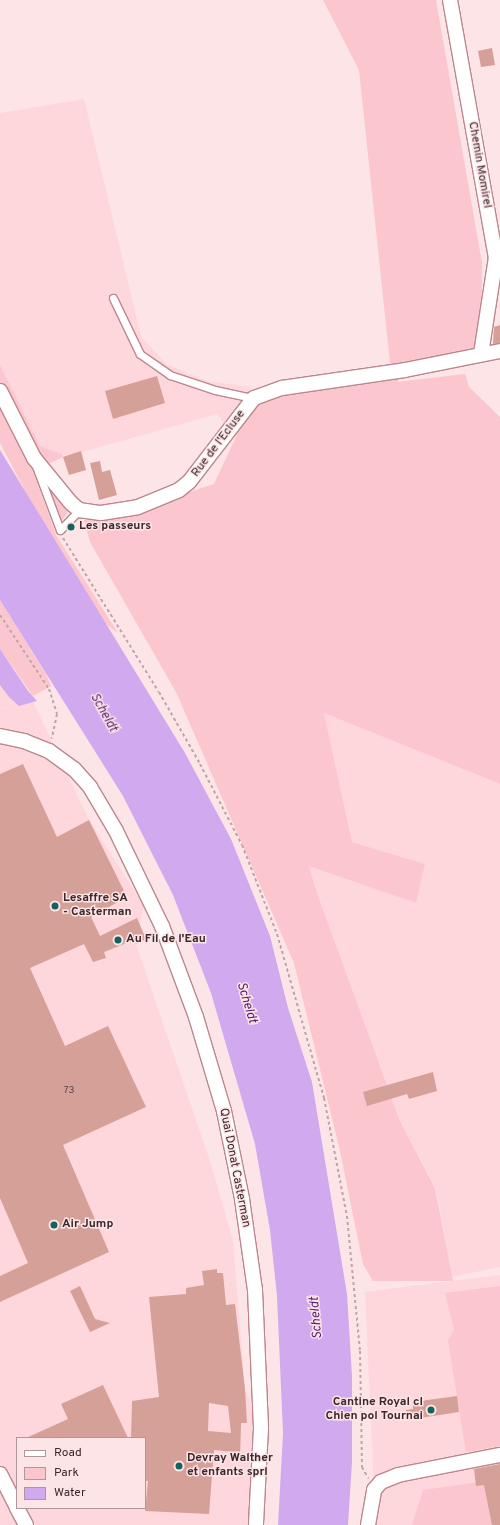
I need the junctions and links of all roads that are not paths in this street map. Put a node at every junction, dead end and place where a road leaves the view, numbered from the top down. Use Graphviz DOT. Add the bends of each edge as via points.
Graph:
graph roads {
  1 [pos="450,0"];
  2 [pos="114,298"];
  3 [pos="500,351"];
  4 [pos="481,354"];
  5 [pos="0,391"];
  6 [pos="254,398"];
  7 [pos="34,458"];
  8 [pos="79,510"];
  9 [pos="0,736"];
  10 [pos="500,1455"];
  11 [pos="0,1474"];
  12 [pos="16,1506"];
  13 [pos="18,1509"];
  14 [pos="26,1525"];
  15 [pos="256,1525"];
  16 [pos="368,1525"];
  1 -- 4 [label="street, Chemin Momirel" via="496,257"];
  2 -- 6 [label="lane" via="140,354 170,375 215,390"];
  3 -- 4 [label="street, Rue de l'Ecluse"];
  4 -- 6 [label="street, Rue de l'Ecluse" via="405,370 282,388"];
  5 -- 7 [label="street"];
  6 -- 8 [label="street, Rue de l'Ecluse" via="198,474 179,490 124,510 101,513"];
  7 -- 8 [label="street"];
  7 -- 8 [label="lane" via="60,530"];
  9 -- 15 [label="street, Quai Donat Casterman" via="24,741 49,751 74,769 90,787 116,831 162,926 186,989 222,1104 255,1290 261,1428"];
  10 -- 16 [label="street" via="398,1475 381,1482 374,1490"];
  11 -- 12 [label="street"];
  13 -- 14 [label="street"];
}
